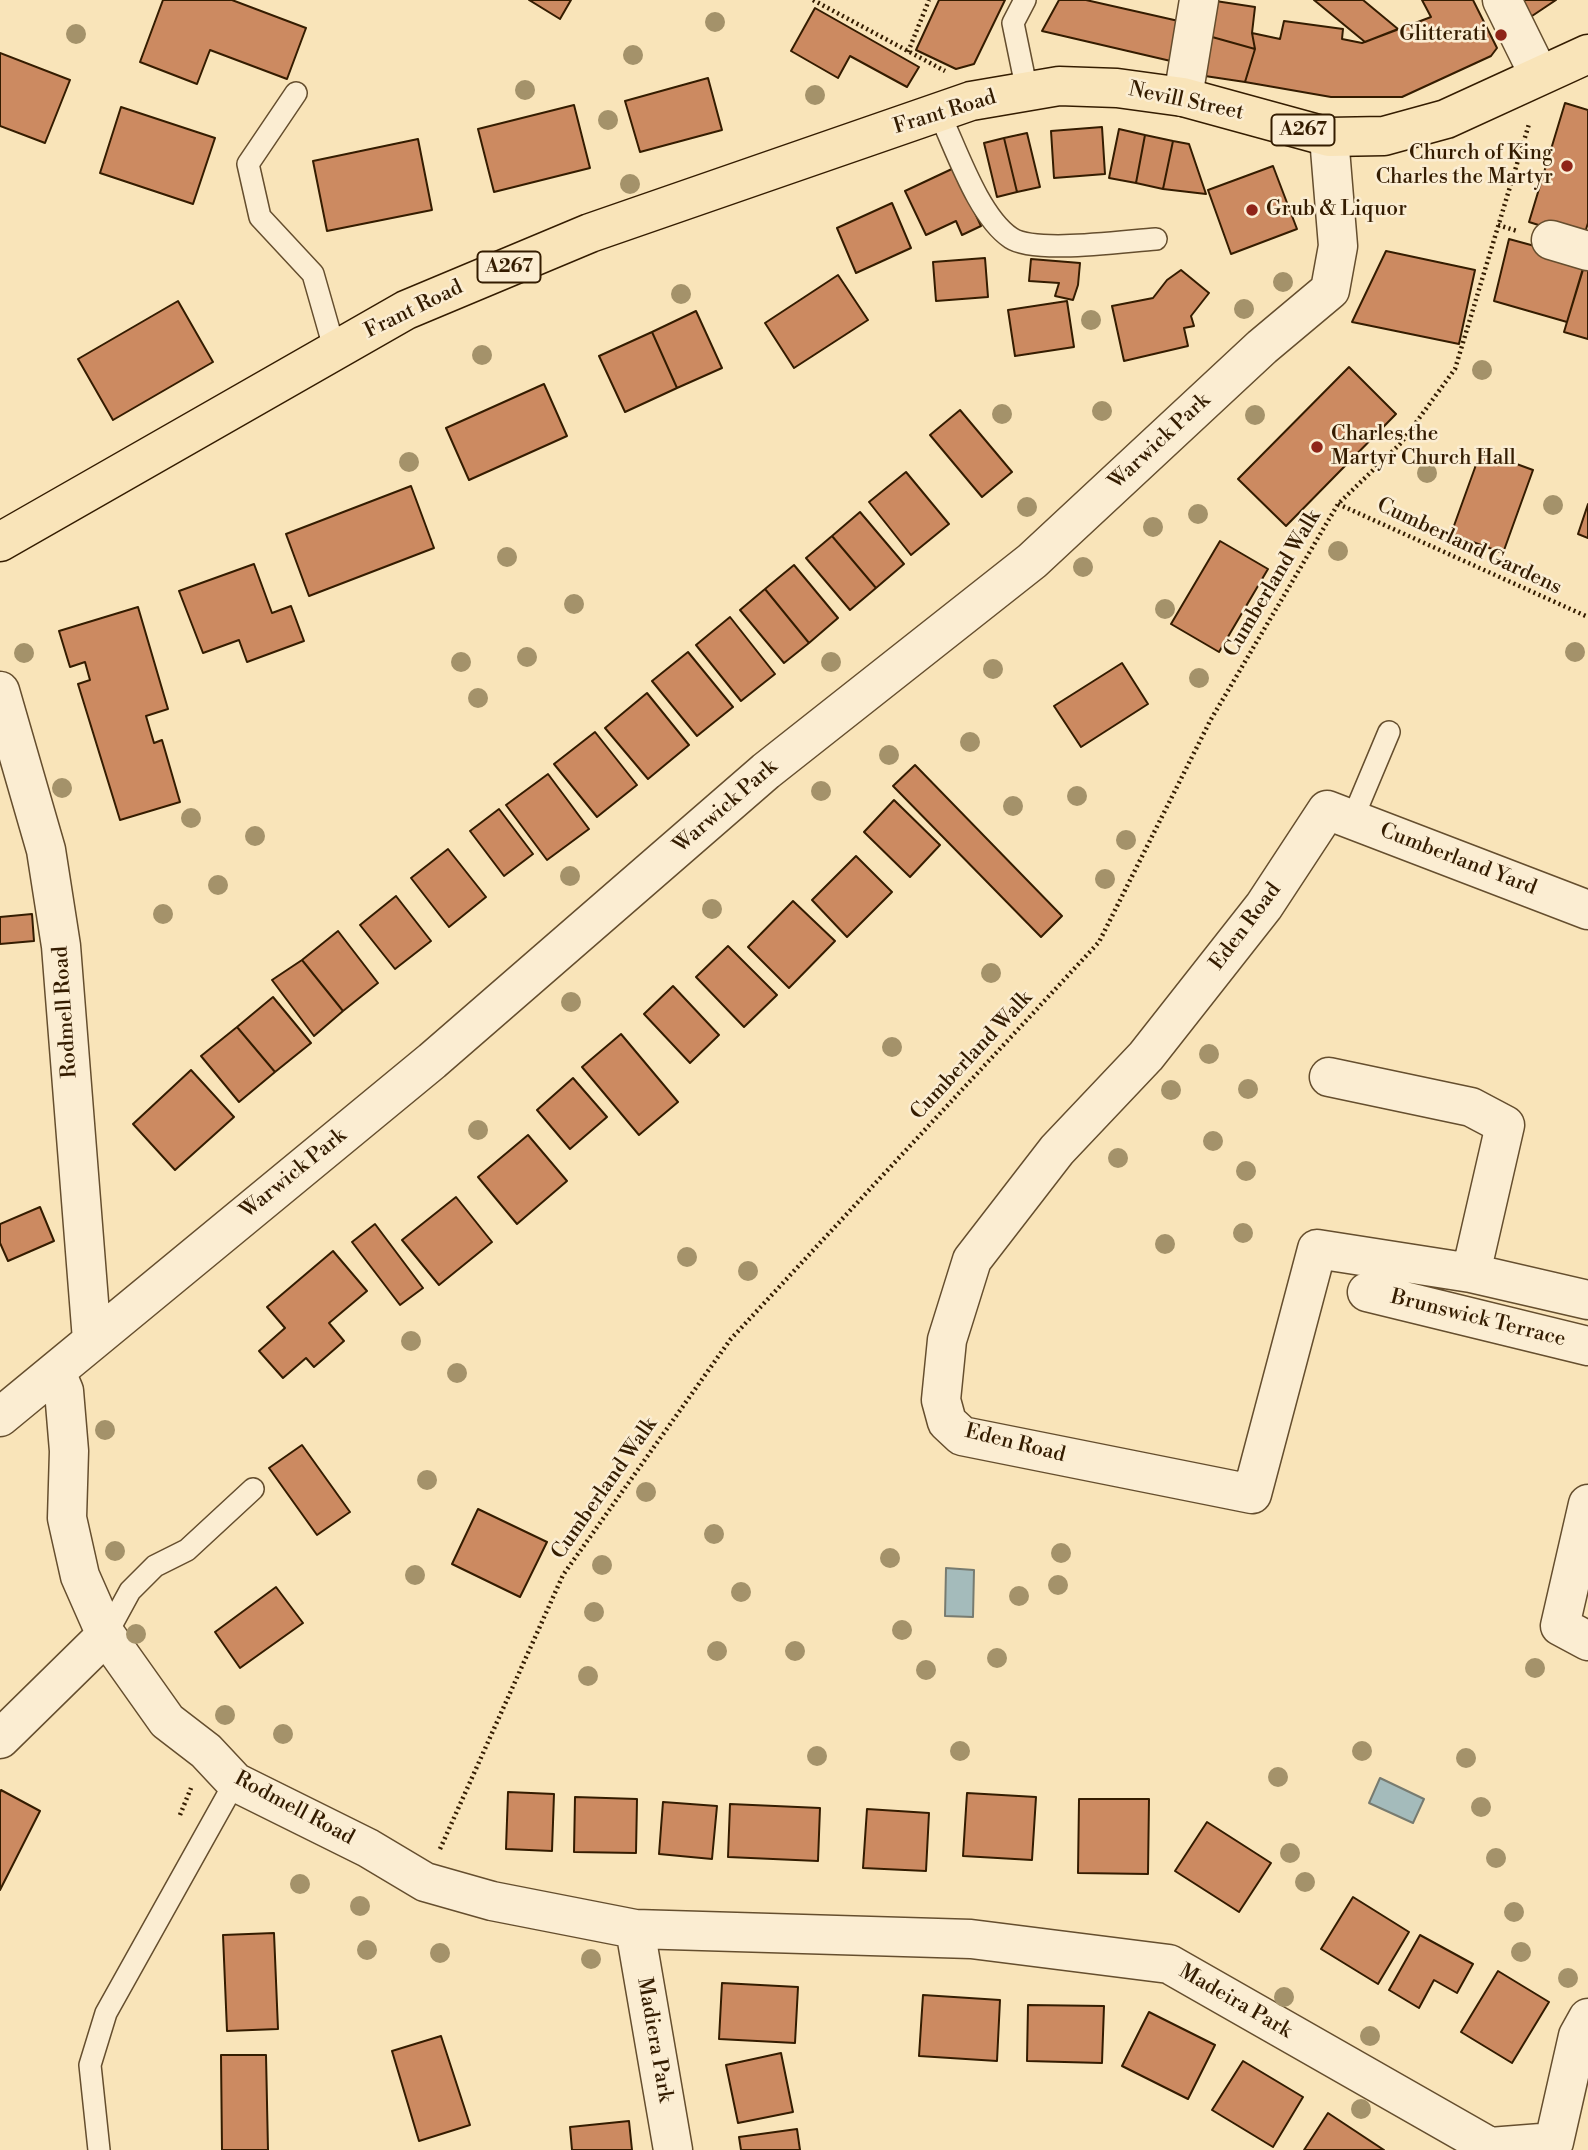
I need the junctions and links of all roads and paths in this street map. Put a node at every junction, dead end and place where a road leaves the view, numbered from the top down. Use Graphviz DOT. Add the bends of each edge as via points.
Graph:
graph roads {
  1 [pos="813,0"];
  2 [pos="929,0"];
  3 [pos="1025,0"];
  4 [pos="1199,0"];
  5 [pos="1502,0"];
  6 [pos="908,52"];
  7 [pos="1588,54"];
  8 [pos="1539,75"];
  9 [pos="1027,91"];
  10 [pos="296,93"];
  11 [pos="1182,97"];
  12 [pos="939,113"];
  13 [pos="1329,137"];
  14 [pos="1156,239"];
  15 [pos="1551,240"];
  16 [pos="1588,251"];
  17 [pos="335,351"];
  18 [pos="1338,504"];
  19 [pos="0,542"];
  20 [pos="1588,617"];
  21 [pos="0,691"];
  22 [pos="1389,732"];
  23 [pos="1340,815"];
  24 [pos="1588,910"];
  25 [pos="1329,1077"];
  26 [pos="1471,1273"];
  27 [pos="1367,1292"];
  28 [pos="1588,1300"];
  29 [pos="92,1340"];
  30 [pos="1588,1346"];
  31 [pos="56,1372"];
  32 [pos="0,1417"];
  33 [pos="253,1489"];
  34 [pos="1588,1504"];
  35 [pos="106,1635"];
  36 [pos="1588,1641"];
  37 [pos="0,1739"];
  38 [pos="235,1783"];
  39 [pos="425,1882"];
  40 [pos="635,1929"];
  41 [pos="1588,2018"];
  42 [pos="1555,2146"];
  43 [pos="99,2150"];
  44 [pos="673,2150"];
  1 -- 6 [label="path"];
  2 -- 6 [label="path"];
  3 -- 9 [label="lane" via="1013,23"];
  4 -- 11 [label="street"];
  5 -- 8 [label="street"];
  6 -- 9 [label="path"];
  7 -- 8 [label="main road, Nevill Street / A267"];
  8 -- 13 [label="main road, Nevill Street / A267" via="1428,125 1384,136"];
  8 -- 18 [label="path, Cumberland Walk" via="1539,92 1455,369 1401,443"];
  9 -- 11 [label="main road, Nevill Street / A267" via="1117,88"];
  9 -- 12 [label="main road, Frant Road / A267"];
  10 -- 17 [label="lane" via="248,164 260,217 313,274"];
  11 -- 13 [label="main road, Nevill Street / A267"];
  12 -- 14 [label="lane" via="989,216 1012,239 1049,246"];
  12 -- 17 [label="main road, Frant Road / A267" via="590,233 406,310"];
  13 -- 29 [label="street, Warwick Park" via="1338,246 1330,290 1262,347 1032,561 766,771 432,1061"];
  15 -- 16 [label="street"];
  17 -- 19 [label="main road, Frant Road / A267"];
  18 -- 20 [label="path, Cumberland Gardens"];
  18 -- 39 [label="path, Cumberland Walk" via="1210,721 1099,942 730,1340 563,1575"];
  21 -- 29 [label="street, Rodmell Road" via="46,850 61,946"];
  22 -- 23 [label="lane"];
  23 -- 24 [label="street, Cumberland Yard"];
  23 -- 26 [label="street, Eden Road" via="1154,1045 1057,1150 972,1260 947,1340 941,1400 947,1422 962,1436 1252,1494 1317,1249"];
  25 -- 26 [label="street" via="1471,1107 1504,1125"];
  26 -- 28 [label="street, Eden Road"];
  27 -- 30 [label="street, Brunswick Terrace"];
  29 -- 31 [label="street, Warwick Park"];
  31 -- 32 [label="street, Warwick Park"];
  31 -- 35 [label="street, Rodmell Road" via="64,1391 69,1451 67,1518 80,1576"];
  33 -- 35 [label="lane" via="187,1549 155,1566 130,1591"];
  34 -- 36 [label="street" via="1560,1626"];
  35 -- 37 [label="street"];
  35 -- 38 [label="street, Rodmell Road" via="167,1721 206,1751"];
  38 -- 39 [label="street, Rodmell Road" via="369,1848"];
  38 -- 43 [label="lane" via="106,2013 90,2065"];
  39 -- 40 [label="street, Rodmell Road" via="492,1901"];
  40 -- 42 [label="street, Madeira Park" via="971,1939 1169,1964 1490,2147"];
  40 -- 44 [label="street, Madiera Park"];
  41 -- 42 [label="street, Madeira Park" via="1578,2036"];
}
